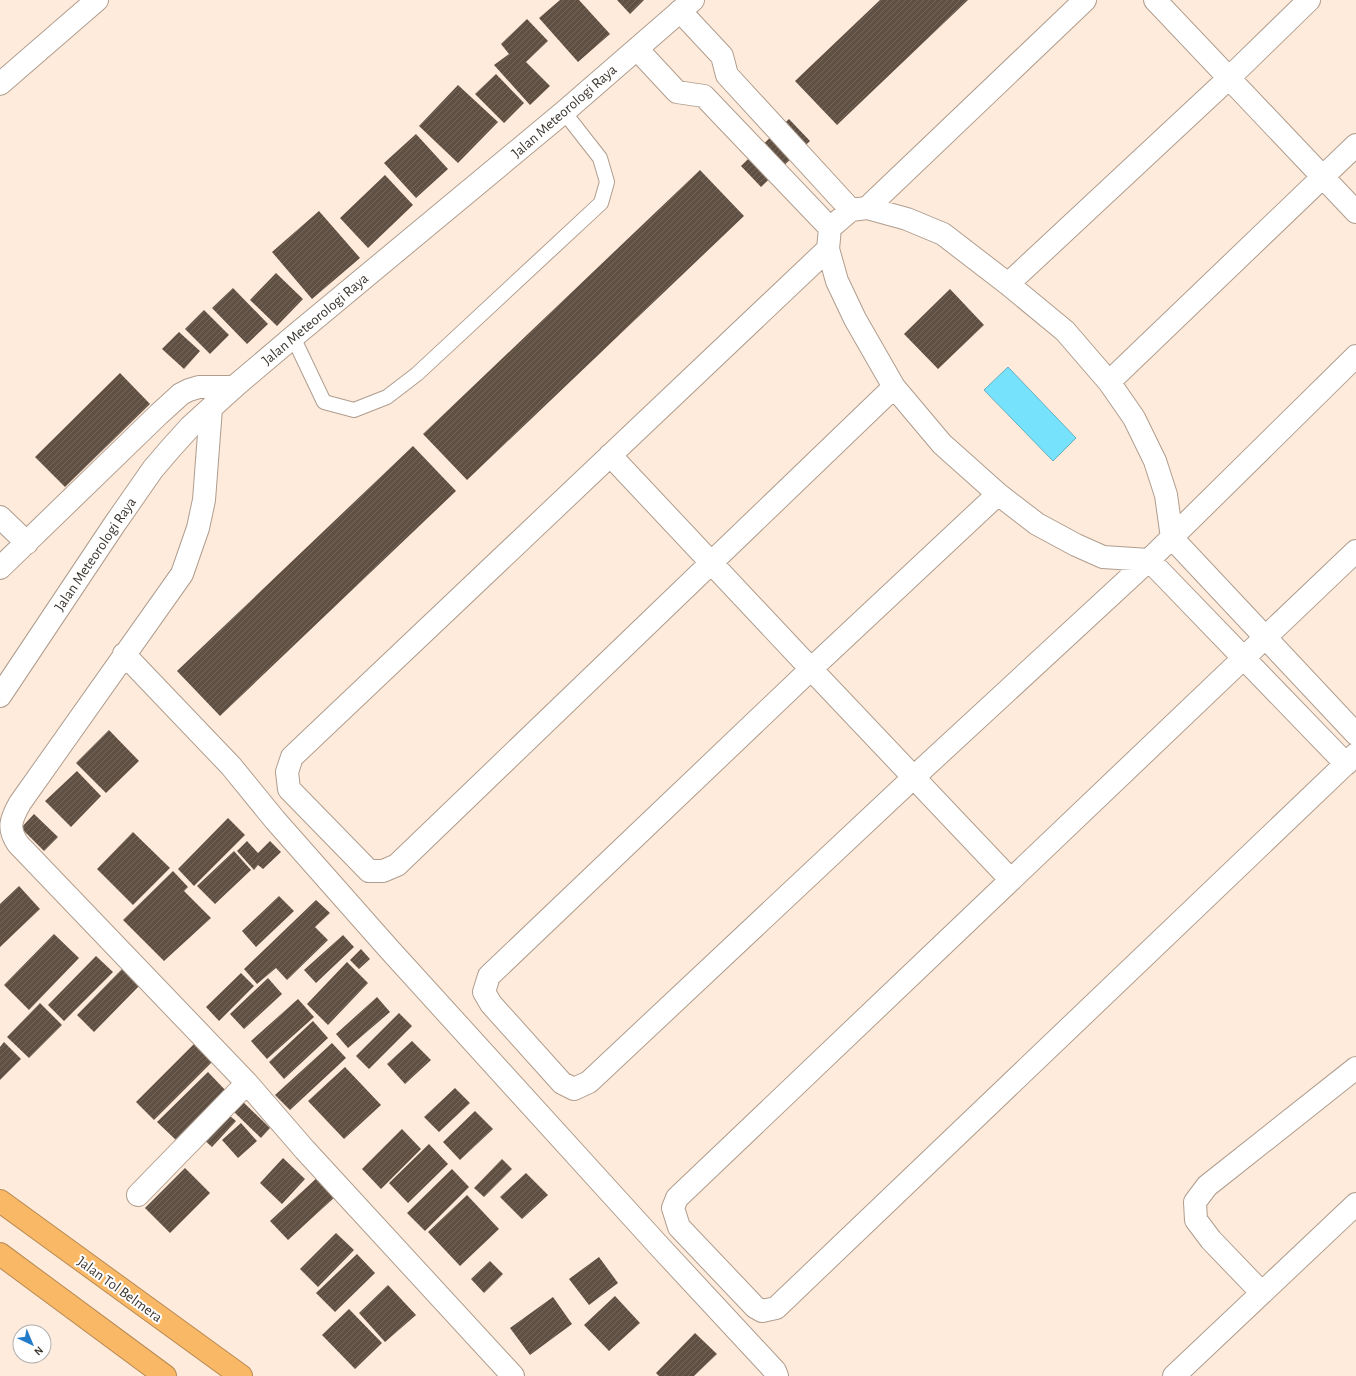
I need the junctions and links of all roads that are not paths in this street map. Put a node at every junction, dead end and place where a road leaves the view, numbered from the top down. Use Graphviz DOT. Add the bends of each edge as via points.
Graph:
graph roads {
  1 [pos="97,0"];
  2 [pos="1085,0"];
  3 [pos="1155,0"];
  4 [pos="1309,0"];
  5 [pos="686,6"];
  6 [pos="637,49"];
  7 [pos="727,75"];
  8 [pos="1229,78"];
  9 [pos="0,84"];
  10 [pos="704,96"];
  11 [pos="564,112"];
  12 [pos="1356,145"];
  13 [pos="1323,177"];
  14 [pos="859,209"];
  15 [pos="1356,212"];
  16 [pos="829,238"];
  17 [pos="1008,284"];
  18 [pos="293,337"];
  19 [pos="1356,356"];
  20 [pos="1109,382"];
  21 [pos="234,387"];
  22 [pos="894,387"];
  23 [pos="211,408"];
  24 [pos="610,455"];
  25 [pos="998,494"];
  26 [pos="0,517"];
  27 [pos="1172,538"];
  28 [pos="27,542"];
  29 [pos="1356,551"];
  30 [pos="1149,560"];
  31 [pos="712,562"];
  32 [pos="0,568"];
  33 [pos="1265,637"];
  34 [pos="124,654"];
  35 [pos="1244,658"];
  36 [pos="811,669"];
  37 [pos="0,696"];
  38 [pos="1356,734"];
  39 [pos="1351,759"];
  40 [pos="914,777"];
  41 [pos="1012,880"];
  42 [pos="1356,1068"];
  43 [pos="248,1083"];
  44 [pos="138,1195"];
  45 [pos="0,1201"];
  46 [pos="1356,1204"];
  47 [pos="0,1254"];
  48 [pos="1262,1293"];
  49 [pos="165,1376"];
  50 [pos="241,1376"];
  51 [pos="513,1376"];
  52 [pos="777,1376"];
  53 [pos="1174,1376"];
  1 -- 9 [label="street"];
  2 -- 14 [label="street"];
  3 -- 8 [label="street"];
  4 -- 8 [label="street"];
  5 -- 6 [label="street, Jalan Meteorologi Raya"];
  5 -- 7 [label="street" via="722,56"];
  6 -- 10 [label="street" via="677,92"];
  6 -- 11 [label="street, Jalan Meteorologi Raya"];
  7 -- 10 [label="street"];
  7 -- 14 [label="street"];
  8 -- 13 [label="street"];
  8 -- 17 [label="street"];
  10 -- 16 [label="street"];
  11 -- 18 [label="street, Jalan Meteorologi Raya"];
  11 -- 18 [label="lane" via="600,158 607,182 601,203 417,374 387,397 354,410 324,402"];
  12 -- 13 [label="street"];
  13 -- 15 [label="street"];
  13 -- 20 [label="street"];
  14 -- 16 [label="street"];
  14 -- 17 [label="street" via="907,219 943,234"];
  16 -- 22 [label="street" via="837,281 855,319"];
  16 -- 24 [label="street"];
  17 -- 20 [label="street" via="1065,331"];
  18 -- 21 [label="street, Jalan Meteorologi Raya"];
  19 -- 27 [label="street"];
  20 -- 27 [label="street" via="1134,418 1155,461 1166,496"];
  21 -- 23 [label="street, Jalan Meteorologi Raya"];
  21 -- 28 [label="street" via="199,387 181,394"];
  22 -- 25 [label="street" via="942,444"];
  22 -- 31 [label="street"];
  23 -- 34 [label="street" via="204,500 191,550 182,574"];
  23 -- 37 [label="street, Jalan Meteorologi Raya" via="153,469"];
  24 -- 31 [label="street"];
  24 -- 31 [label="street" via="292,757 287,772 289,789 369,871 383,872 397,865"];
  25 -- 30 [label="street" via="1037,524 1103,557"];
  25 -- 36 [label="street"];
  26 -- 28 [label="street"];
  27 -- 30 [label="street"];
  27 -- 33 [label="street"];
  28 -- 32 [label="street"];
  29 -- 33 [label="street"];
  30 -- 35 [label="street"];
  30 -- 40 [label="street"];
  31 -- 36 [label="street"];
  33 -- 35 [label="street"];
  33 -- 38 [label="street"];
  34 -- 43 [label="street" via="20,803 11,822 12,836"];
  34 -- 52 [label="street" via="231,766 275,820 384,943"];
  35 -- 39 [label="street"];
  35 -- 41 [label="street"];
  36 -- 40 [label="street"];
  36 -- 40 [label="street" via="489,976 484,992 491,1004 562,1083 574,1089 589,1082"];
  39 -- 41 [label="street" via="776,1308 762,1311 754,1307 679,1227 673,1208 677,1198"];
  40 -- 41 [label="street"];
  42 -- 48 [label="street" via="1207,1186 1196,1202 1196,1220 1211,1240"];
  43 -- 44 [label="street"];
  43 -- 51 [label="street" via="305,1150"];
  45 -- 50 [label="highway, Jalan Tol Belmera"];
  46 -- 48 [label="street"];
  47 -- 49 [label="highway"];
  48 -- 53 [label="street"];
}
